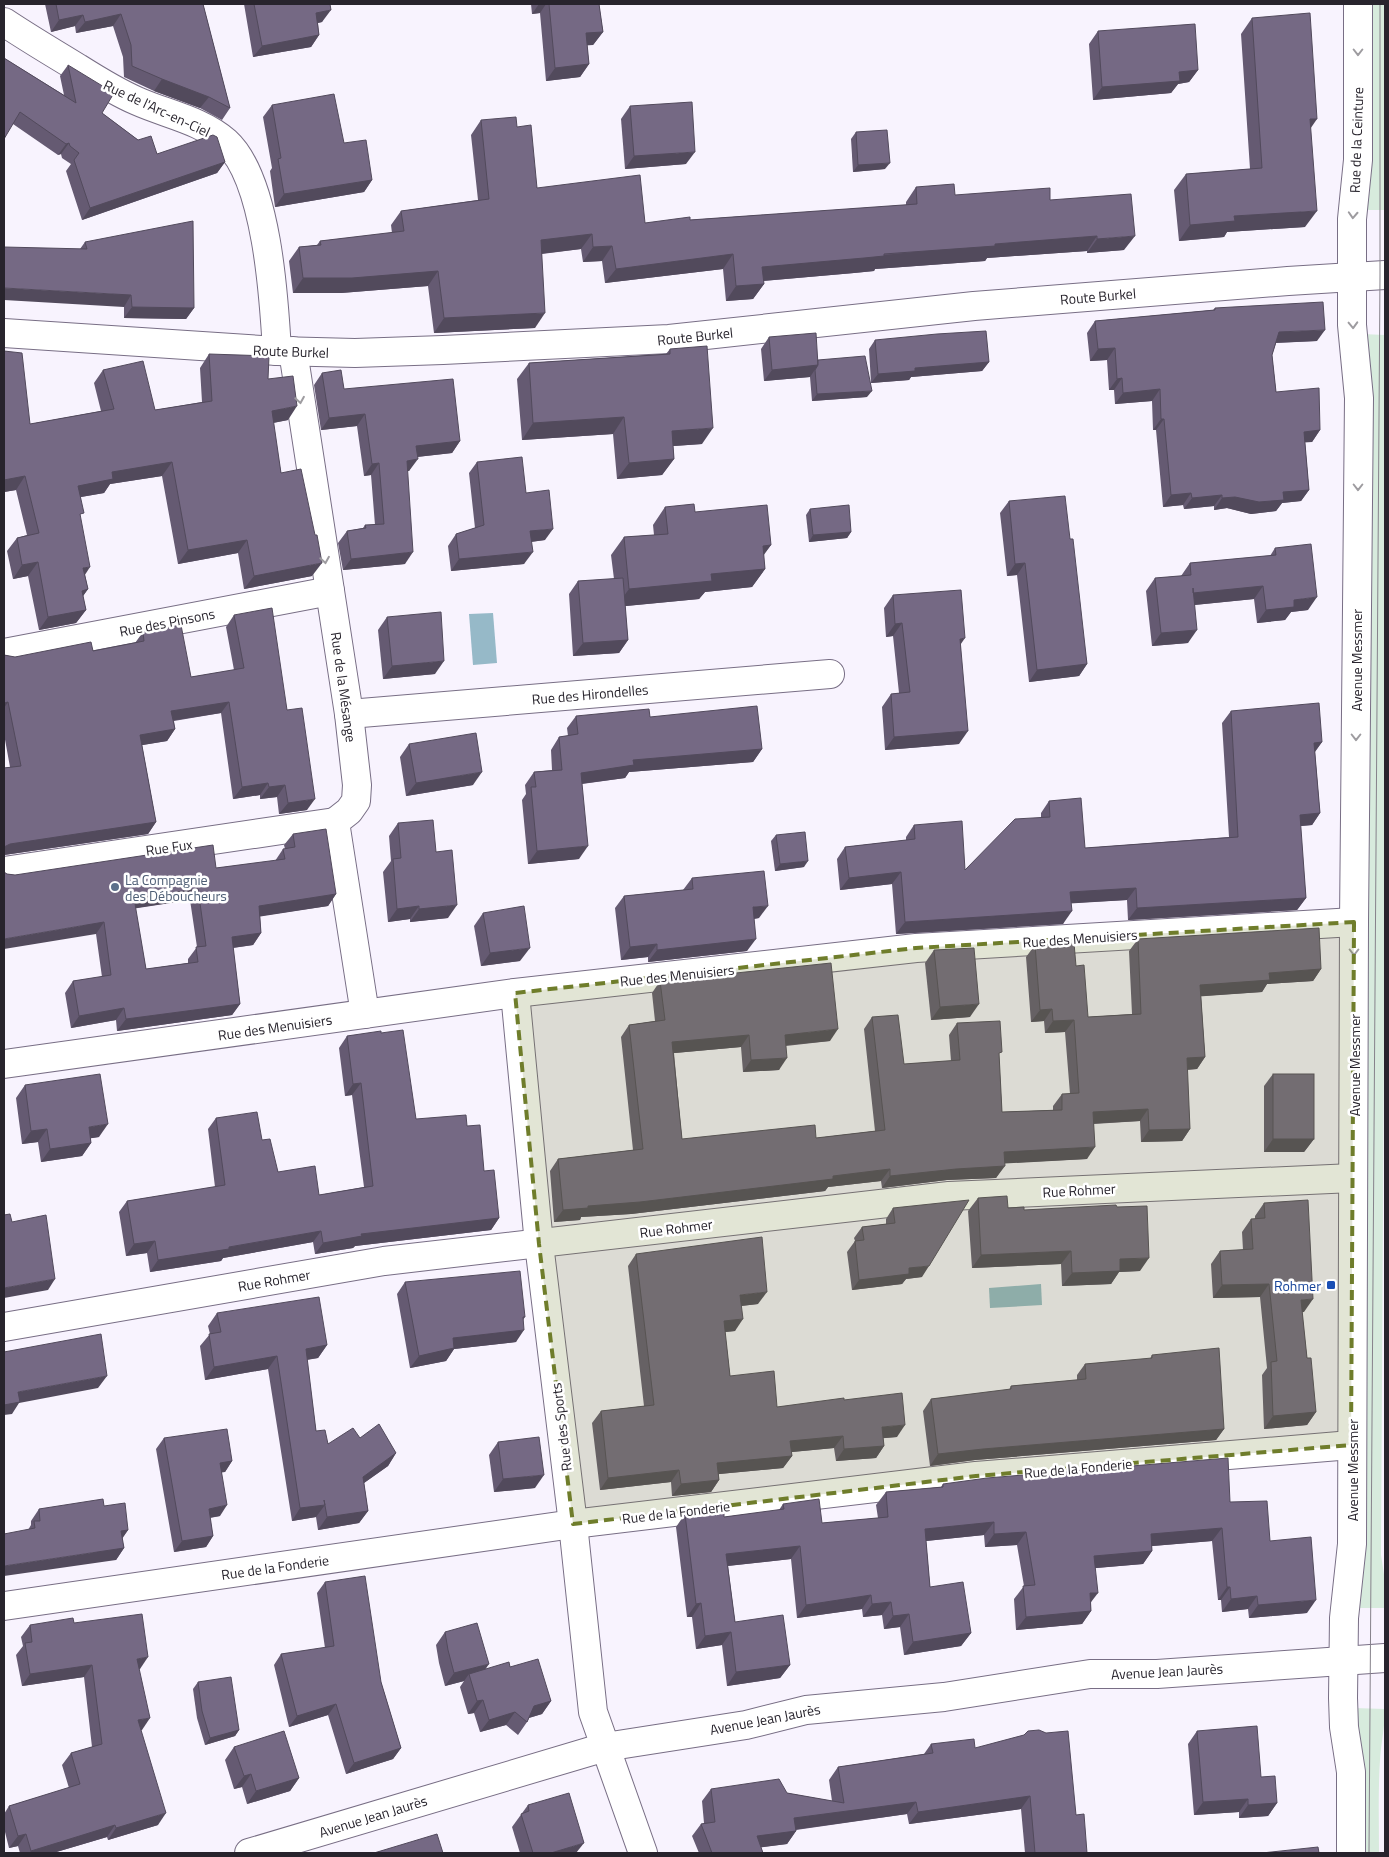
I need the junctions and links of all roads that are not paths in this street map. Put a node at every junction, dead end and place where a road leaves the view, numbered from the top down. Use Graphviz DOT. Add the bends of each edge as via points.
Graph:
graph roads {
  1 [pos="1358,4"];
  2 [pos="4,22"];
  3 [pos="1382,275"];
  4 [pos="1352,276"];
  5 [pos="4,333"];
  6 [pos="285,351"];
  7 [pos="330,591"];
  8 [pos="4,653"];
  9 [pos="830,674"];
  10 [pos="349,714"];
  11 [pos="335,822"];
  12 [pos="4,871"];
  13 [pos="1354,922"];
  14 [pos="515,993"];
  15 [pos="365,1014"];
  16 [pos="4,1064"];
  17 [pos="1353,1178"];
  18 [pos="538,1244"];
  19 [pos="4,1327"];
  20 [pos="1351,1445"];
  21 [pos="573,1524"];
  22 [pos="4,1606"];
  23 [pos="1385,1658"];
  24 [pos="1344,1660"];
  25 [pos="605,1747"];
  26 [pos="249,1853"];
  27 [pos="643,1853"];
  28 [pos="1351,1853"];
  1 -- 4 [label="street, Rue de la Ceinture, one-way" via="1358,160 1352,218"];
  2 -- 6 [label="street, Rue de l'Arc-en-Ciel" via="113,89 190,121 227,143 246,172 261,216"];
  3 -- 4 [label="street, Route Burkel"];
  4 -- 6 [label="street, Route Burkel" via="974,306 620,343 396,352"];
  4 -- 13 [label="street, Avenue Messmer, one-way" via="1352,325 1359,398"];
  5 -- 6 [label="street, Route Burkel"];
  6 -- 7 [label="street, Rue de la Mésange, one-way"];
  7 -- 8 [label="street, Rue des Pinsons"];
  7 -- 10 [label="street, Rue de la Mésange"];
  9 -- 10 [label="street, Rue des Hirondelles"];
  10 -- 11 [label="street, Rue de la Mésange" via="356,801 349,812"];
  11 -- 12 [label="street, Rue Fux"];
  11 -- 15 [label="street"];
  13 -- 14 [label="street, Rue des Menuisiers" via="916,948"];
  13 -- 17 [label="street, Avenue Messmer, one-way"];
  14 -- 15 [label="street, Rue des Menuisiers"];
  14 -- 18 [label="street, Rue des Sports"];
  15 -- 16 [label="street, Rue des Menuisiers"];
  17 -- 18 [label="street, Rue Rohmer" via="949,1196"];
  17 -- 20 [label="street, Avenue Messmer"];
  18 -- 19 [label="street, Rue Rohmer" via="384,1261"];
  18 -- 21 [label="street, Rue des Sports"];
  20 -- 21 [label="street, Rue de la Fonderie" via="976,1476"];
  20 -- 24 [label="street, Avenue Messmer" via="1352,1544 1344,1618"];
  21 -- 22 [label="street, Rue de la Fonderie"];
  21 -- 25 [label="street, Rue des Sports" via="593,1712"];
  23 -- 24 [label="street, Avenue Jean Jaurès"];
  24 -- 25 [label="street, Avenue Jean Jaurès" via="1157,1674 1090,1674 944,1696 806,1710 746,1725"];
  24 -- 28 [label="street, Avenue Messmer" via="1344,1727 1351,1772"];
  25 -- 26 [label="street, Avenue Jean Jaurès"];
  25 -- 27 [label="street, Rue des Sports"];
}
